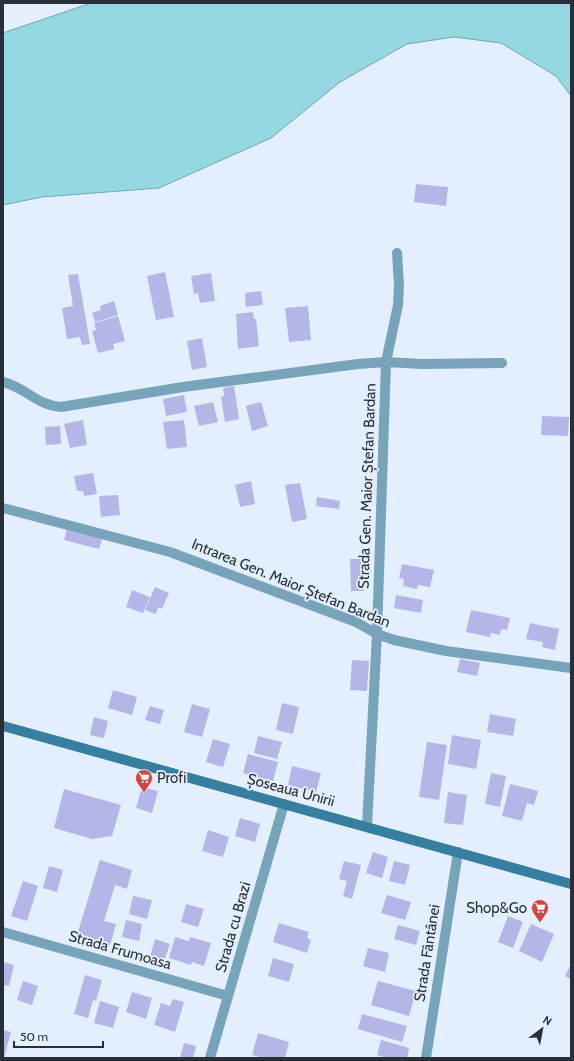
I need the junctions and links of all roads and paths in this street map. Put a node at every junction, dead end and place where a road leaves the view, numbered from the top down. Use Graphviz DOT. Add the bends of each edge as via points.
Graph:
graph roads {
  1 [pos="397,253"];
  2 [pos="386,362"];
  3 [pos="502,362"];
  4 [pos="3,382"];
  5 [pos="3,508"];
  6 [pos="378,634"];
  7 [pos="571,668"];
  8 [pos="3,726"];
  9 [pos="284,804"];
  10 [pos="367,826"];
  11 [pos="458,852"];
  12 [pos="571,884"];
  13 [pos="3,932"];
  14 [pos="228,996"];
  15 [pos="210,1058"];
  16 [pos="426,1058"];
  1 -- 2 [label="street" via="398,305"];
  2 -- 3 [label="street, Strada Gen. Maior Ștefan Bardan"];
  2 -- 4 [label="street, Strada Gen. Maior Ștefan Bardan" via="183,387 61,407 44,404"];
  2 -- 6 [label="street, Strada Gen. Maior Ștefan Bardan"];
  5 -- 6 [label="street, Intrarea Gen. Maior Ștefan Bardan" via="193,560 356,622"];
  6 -- 7 [label="street, Intrarea Gen. Maior Ștefan Bardan" via="446,651"];
  6 -- 10 [label="street, Strada Gen. Maior Ștefan Bardan"];
  8 -- 9 [label="main road, Șoseaua Unirii"];
  9 -- 10 [label="main road, Șoseaua Unirii"];
  9 -- 14 [label="street, Strada cu Brazi"];
  10 -- 11 [label="main road, Șoseaua Unirii"];
  11 -- 12 [label="main road, Șoseaua Unirii"];
  11 -- 16 [label="street, Strada Fântânei"];
  13 -- 14 [label="street, Strada Frumoasa"];
  14 -- 15 [label="street, Strada cu Brazi"];
}
